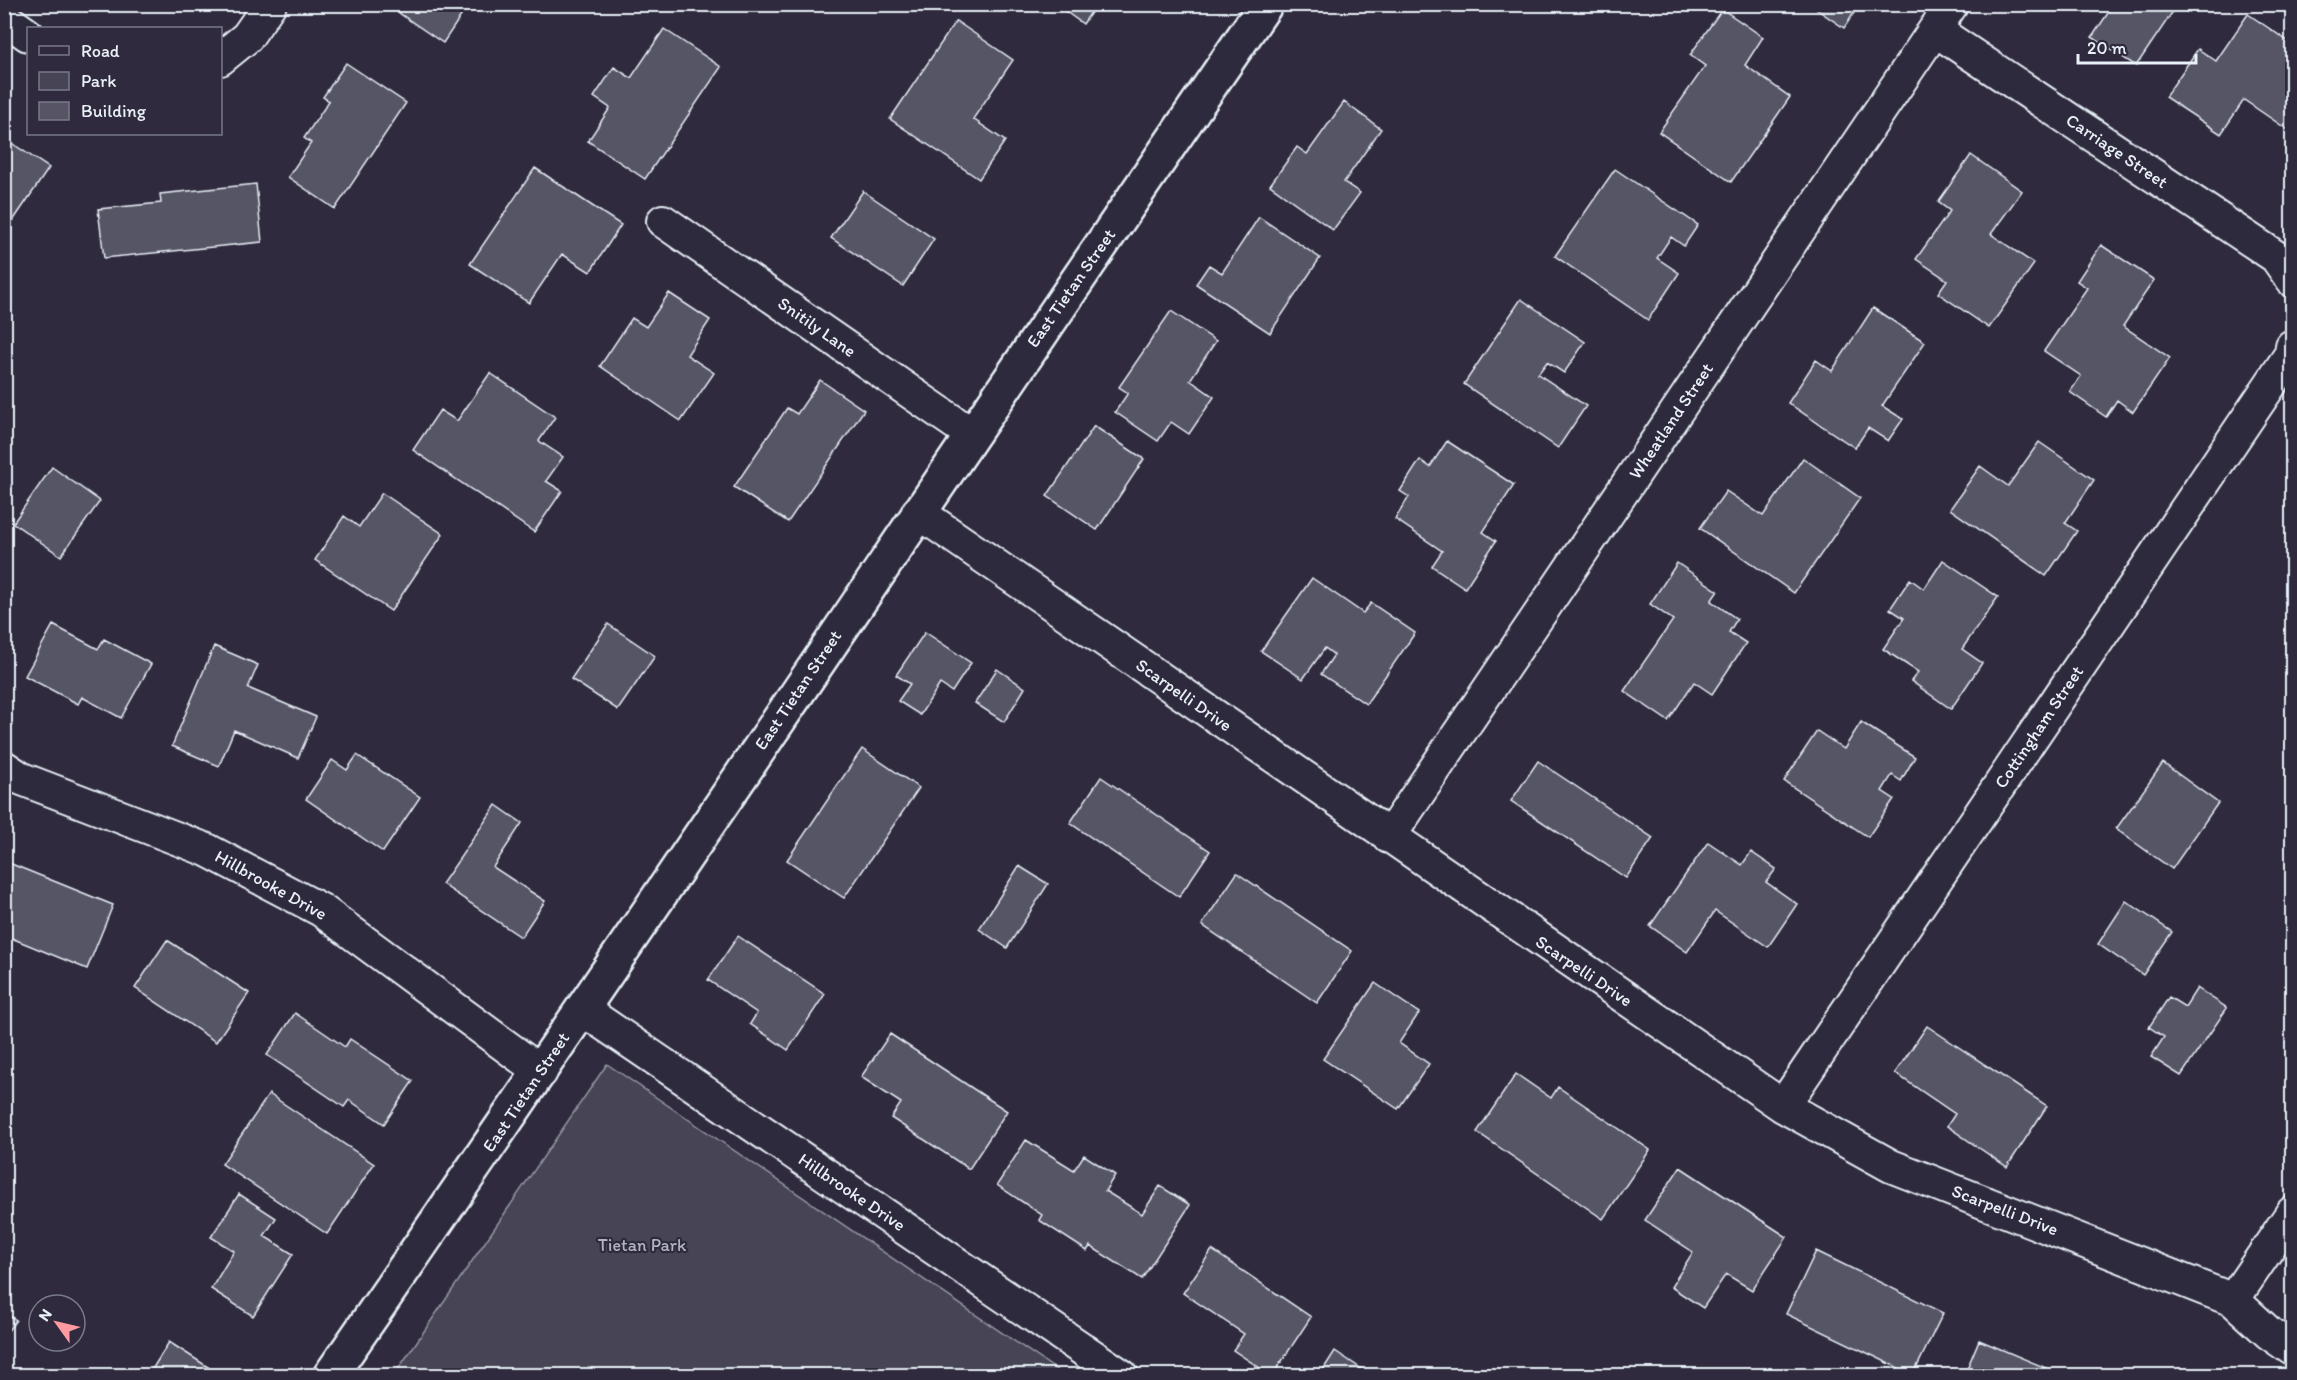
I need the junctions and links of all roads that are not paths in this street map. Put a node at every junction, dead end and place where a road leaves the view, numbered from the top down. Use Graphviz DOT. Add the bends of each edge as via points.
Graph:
graph roads {
  1 [pos="270,4"];
  2 [pos="1266,4"];
  3 [pos="1944,17"];
  4 [pos="4,18"];
  5 [pos="27,34"];
  6 [pos="222,57"];
  7 [pos="663,221"];
  8 [pos="2292,280"];
  9 [pos="2292,346"];
  10 [pos="970,434"];
  11 [pos="918,512"];
  12 [pos="4,767"];
  13 [pos="1389,837"];
  14 [pos="582,1009"];
  15 [pos="541,1072"];
  16 [pos="1783,1106"];
  17 [pos="2292,1213"];
  18 [pos="2233,1300"];
  19 [pos="2292,1349"];
  20 [pos="330,1376"];
  21 [pos="1122,1376"];
  1 -- 6 [label="street" via="248,37"];
  2 -- 10 [label="main road, East Tietan Street"];
  3 -- 8 [label="street, Carriage Street" via="2276,257"];
  3 -- 13 [label="street, Wheatland Street"];
  4 -- 5 [label="street"];
  7 -- 10 [label="street, Snitily Lane"];
  9 -- 16 [label="street, Cottingham Street" via="2291,354"];
  10 -- 11 [label="main road, East Tietan Street"];
  11 -- 13 [label="street, Scarpelli Drive"];
  11 -- 14 [label="main road, East Tietan Street"];
  12 -- 15 [label="street, Hillbrooke Drive" via="22,779 207,850 321,910"];
  13 -- 16 [label="street, Scarpelli Drive"];
  14 -- 15 [label="main road, East Tietan Street"];
  14 -- 21 [label="street, Hillbrooke Drive"];
  15 -- 20 [label="main road, East Tietan Street"];
  16 -- 18 [label="street, Scarpelli Drive" via="1891,1166"];
  17 -- 18 [label="street"];
  18 -- 19 [label="street, Scarpelli Drive"];
}
